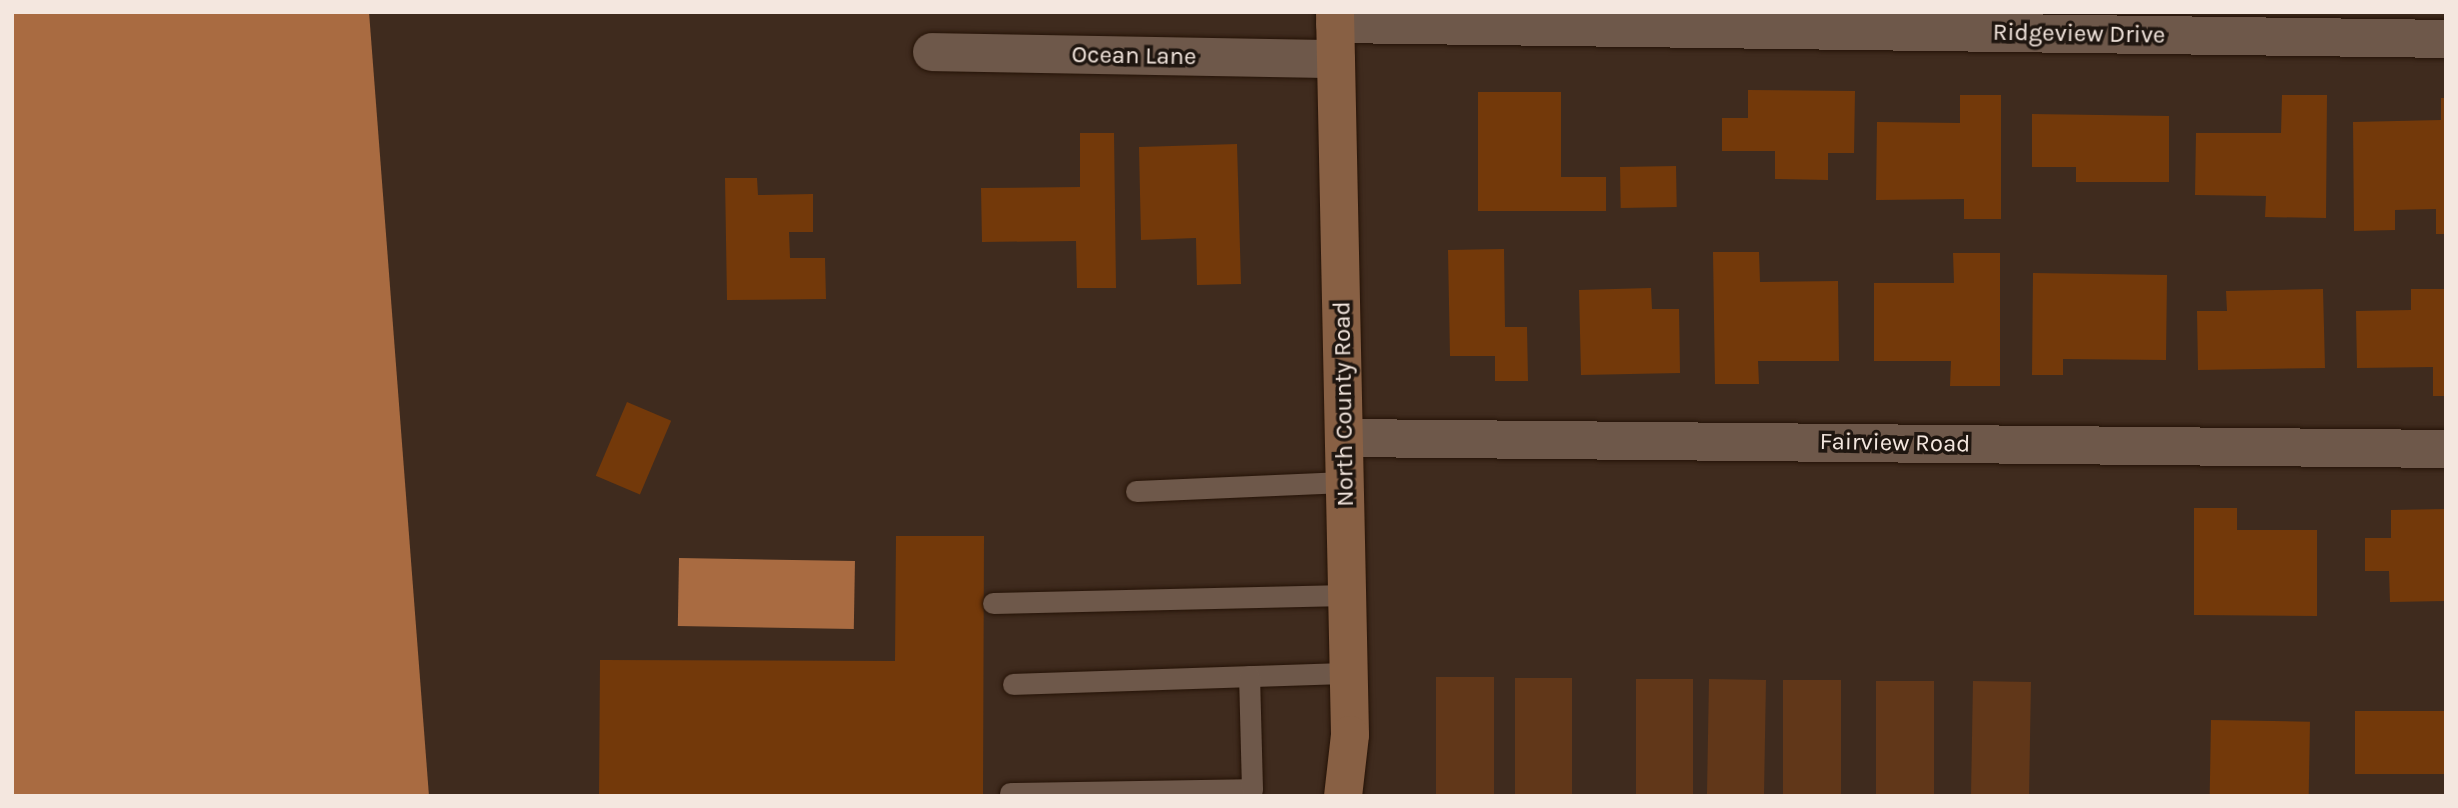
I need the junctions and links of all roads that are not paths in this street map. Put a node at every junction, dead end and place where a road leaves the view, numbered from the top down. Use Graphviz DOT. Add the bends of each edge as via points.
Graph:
graph roads {
  1 [pos="1335,32"];
  2 [pos="2446,38"];
  3 [pos="932,52"];
  4 [pos="1345,438"];
  5 [pos="2446,449"];
  6 [pos="1345,482"];
  7 [pos="1136,491"];
  8 [pos="1347,595"];
  9 [pos="993,603"];
  10 [pos="1349,673"];
  11 [pos="1249,676"];
  12 [pos="1013,684"];
  13 [pos="1010,793"];
  14 [pos="1343,796"];
  1 -- 2 [label="street, Ridgeview Drive"];
  1 -- 3 [label="street, Ocean Lane"];
  1 -- 4 [label="street, North County Road"];
  4 -- 5 [label="street, Fairview Road"];
  4 -- 6 [label="street, North County Road"];
  6 -- 7 [label="lane"];
  6 -- 8 [label="street, North County Road"];
  8 -- 9 [label="lane"];
  8 -- 10 [label="street, North County Road"];
  10 -- 11 [label="lane"];
  10 -- 14 [label="street, North County Road" via="1350,735"];
  11 -- 12 [label="lane"];
  11 -- 13 [label="lane" via="1252,789"];
}
